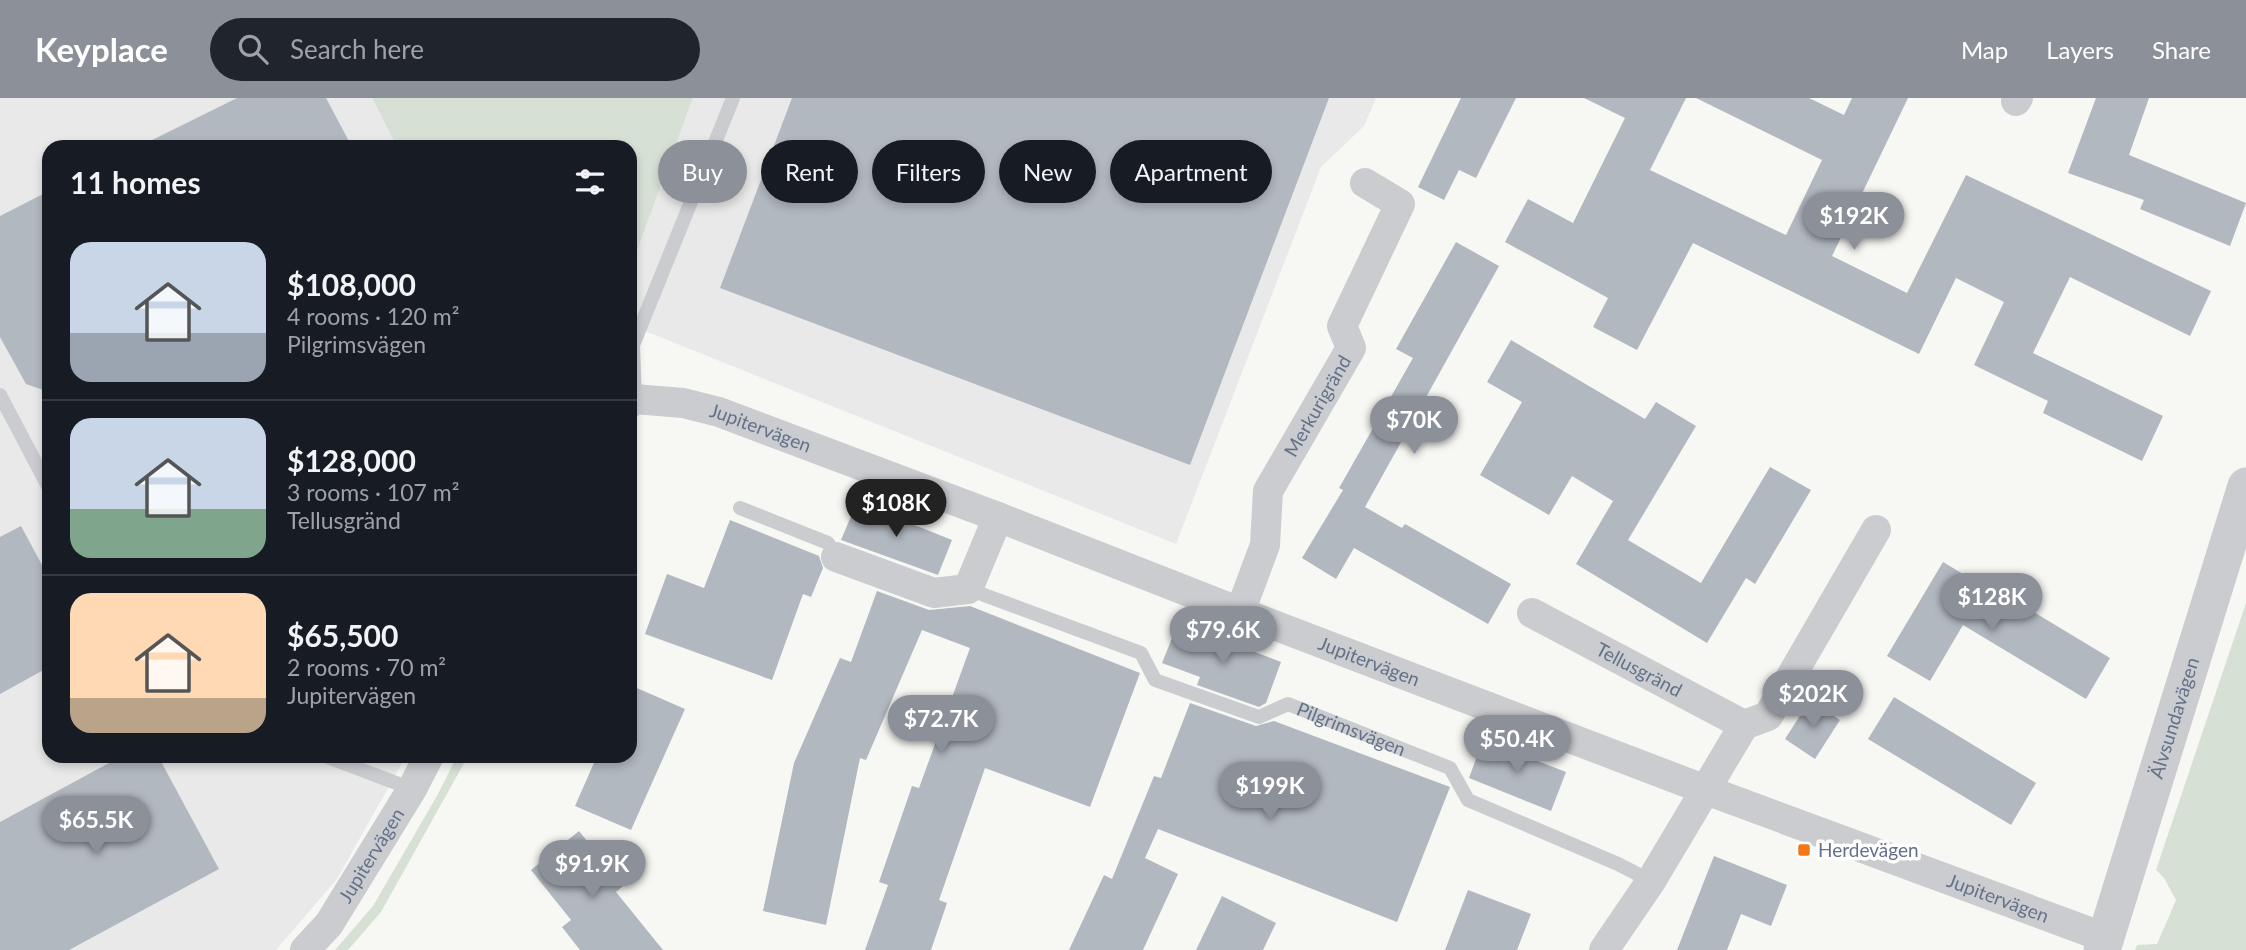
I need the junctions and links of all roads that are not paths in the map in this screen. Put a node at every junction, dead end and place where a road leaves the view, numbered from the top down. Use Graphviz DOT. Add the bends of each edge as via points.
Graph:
graph roads {
  1 [pos="733,98"];
  2 [pos="1366,183"];
  3 [pos="637,335"];
  4 [pos="0,395"];
  5 [pos="637,401"];
  6 [pos="42,475"];
  7 [pos="2246,485"];
  8 [pos="740,508"];
  9 [pos="998,517"];
  10 [pos="1876,530"];
  11 [pos="836,557"];
  12 [pos="968,589"];
  13 [pos="1240,612"];
  14 [pos="1532,613"];
  15 [pos="1744,726"];
  16 [pos="343,763"];
  17 [pos="425,763"];
  18 [pos="412,789"];
  19 [pos="1706,790"];
  20 [pos="1651,881"];
  21 [pos="2104,944"];
  22 [pos="305,950"];
  23 [pos="1604,950"];
  1 -- 3 [label="lane"];
  2 -- 13 [label="street, Merkurigränd" via="1400,204 1342,326 1351,348 1268,491 1265,545"];
  4 -- 6 [label="lane"];
  5 -- 9 [label="street, Jupitervägen" via="683,403 719,412"];
  7 -- 21 [label="street, Älvsundavägen"];
  8 -- 11 [label="lane" via="828,543"];
  9 -- 12 [label="street"];
  9 -- 13 [label="street, Jupitervägen"];
  10 -- 15 [label="street" via="1768,716"];
  11 -- 12 [label="street, Pilgrimsvägen" via="934,593"];
  12 -- 20 [label="lane, Pilgrimsvägen" via="1141,653 1155,680 1259,717 1288,704 1450,768 1468,800"];
  13 -- 19 [label="street, Jupitervägen"];
  14 -- 15 [label="street, Tellusgränd"];
  15 -- 19 [label="street"];
  16 -- 18 [label="lane"];
  17 -- 18 [label="street, Jupitervägen"];
  18 -- 22 [label="street, Jupitervägen" via="329,923"];
  19 -- 20 [label="street"];
  19 -- 21 [label="street, Jupitervägen"];
  20 -- 23 [label="street"];
}
